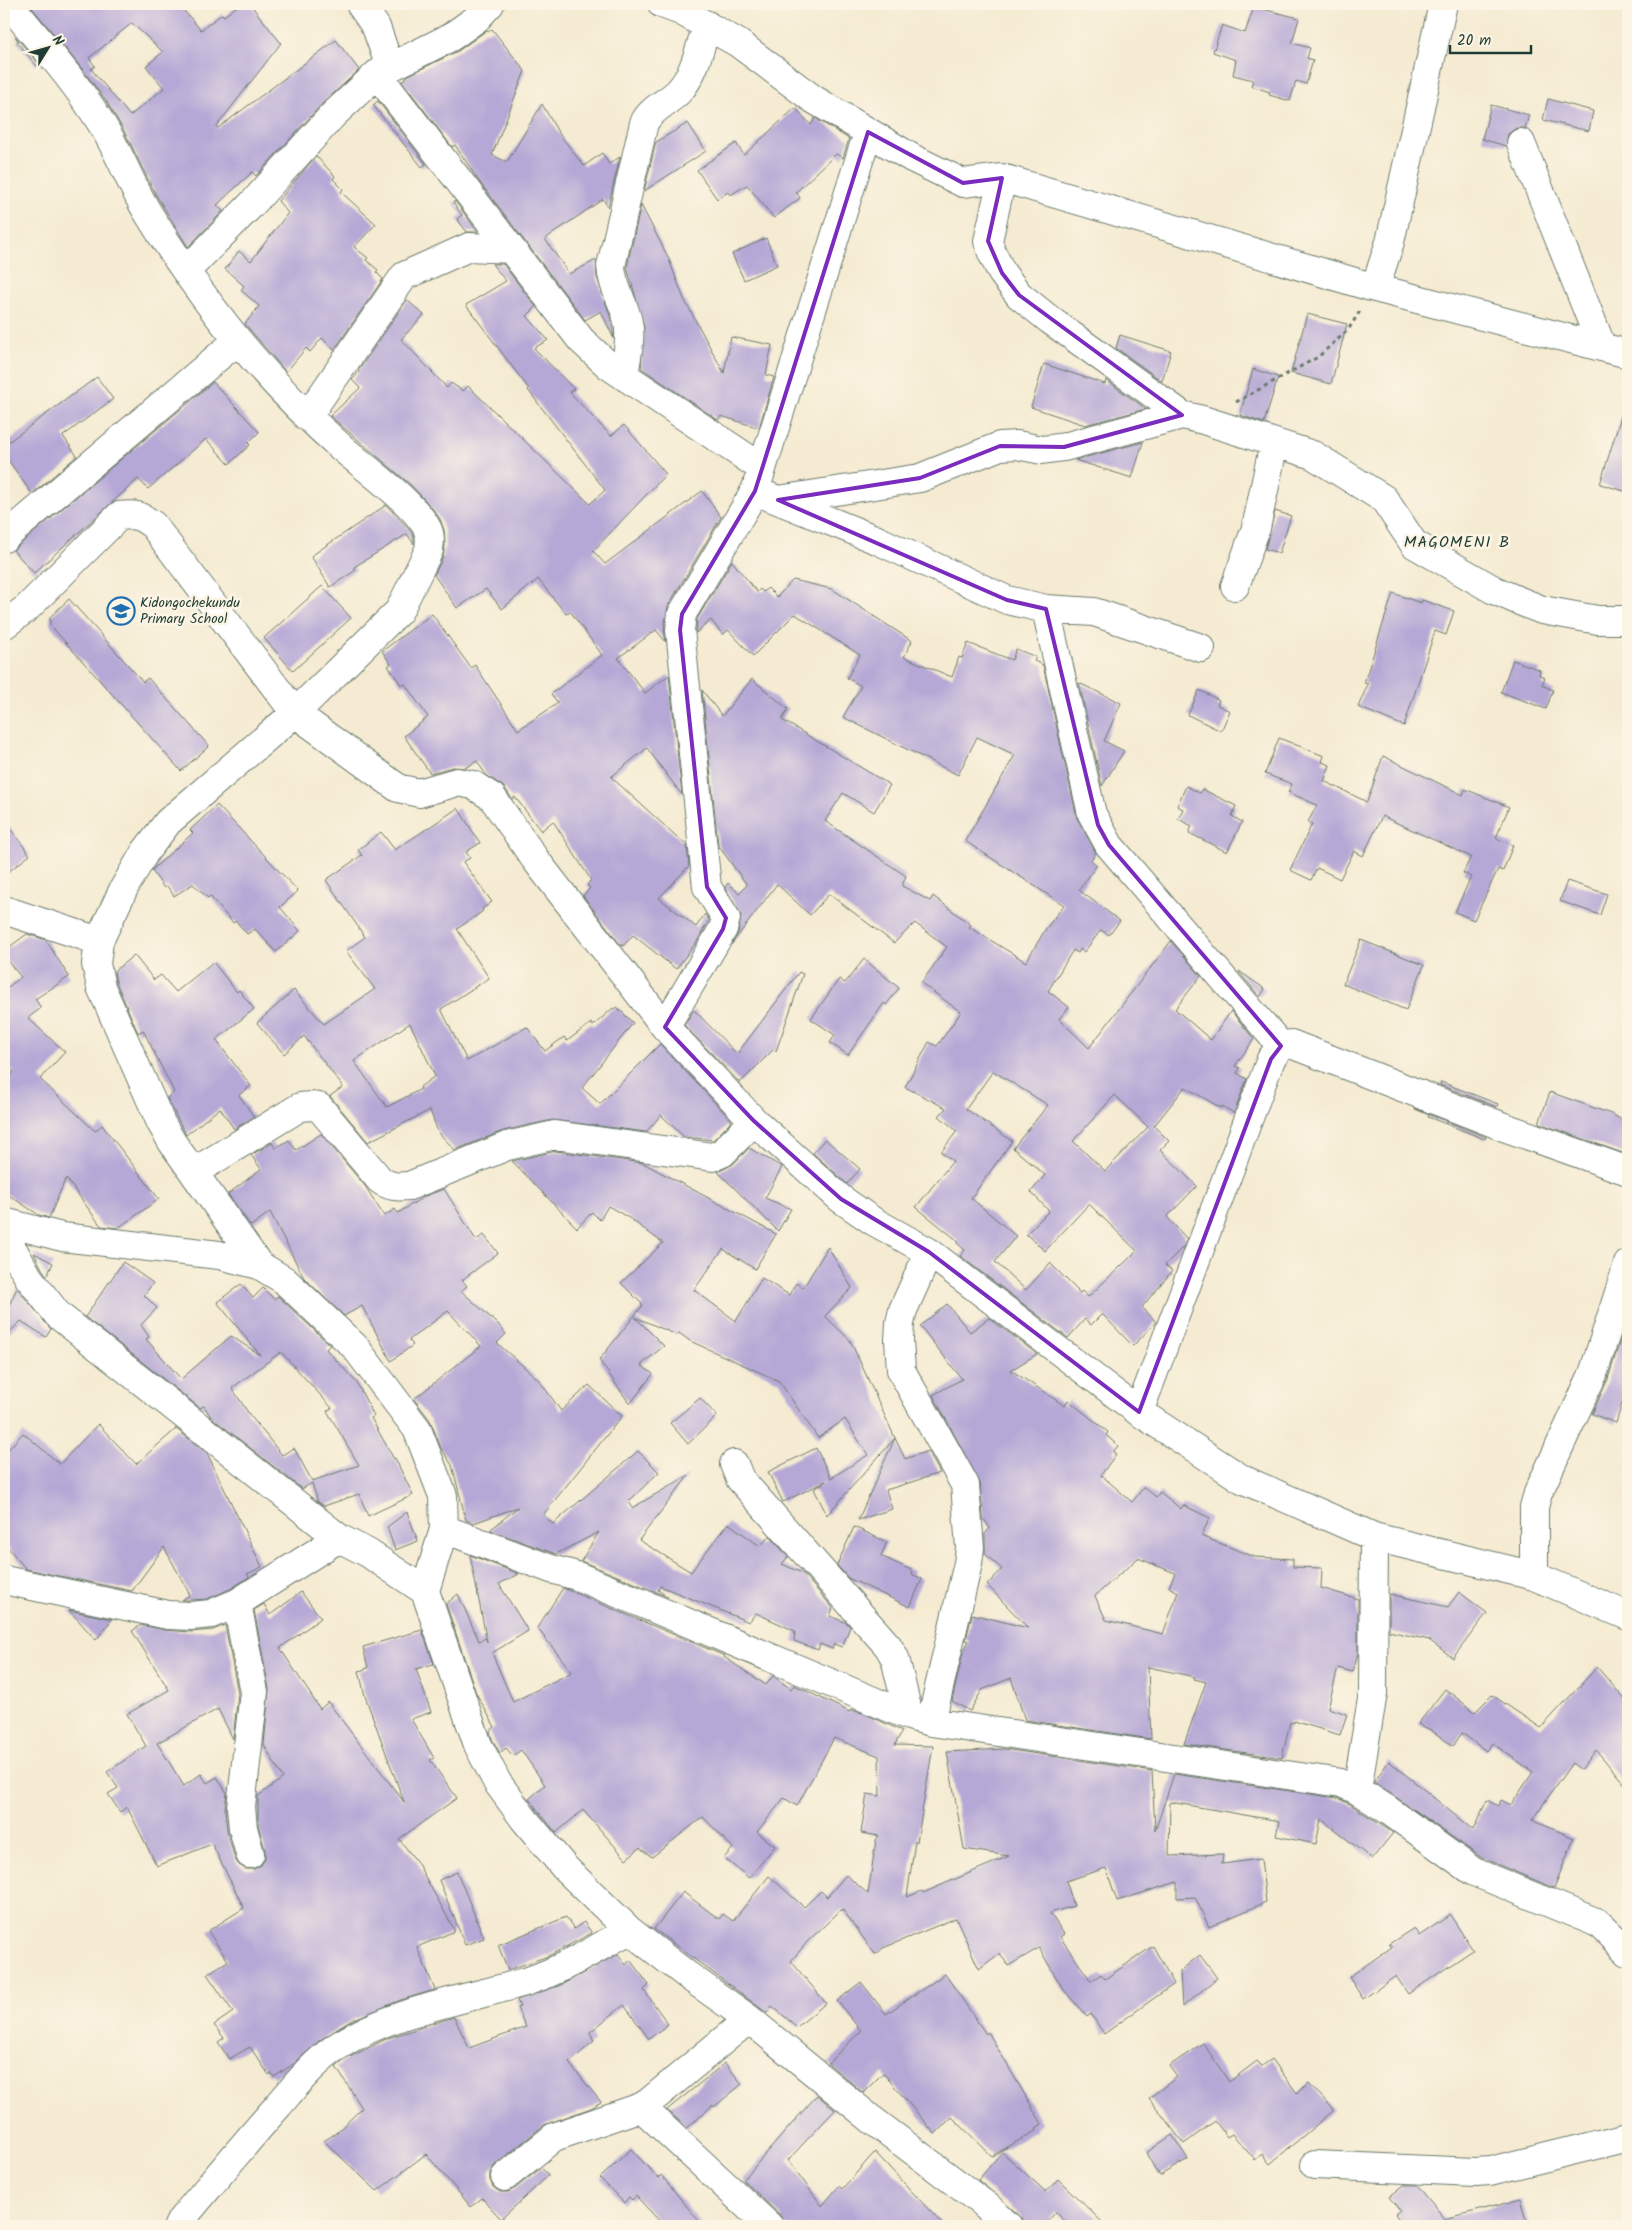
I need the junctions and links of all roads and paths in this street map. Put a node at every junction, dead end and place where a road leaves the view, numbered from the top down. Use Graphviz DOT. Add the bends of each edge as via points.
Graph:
graph roads {
  1 [pos="9,4"];
  2 [pos="360,4"];
  3 [pos="490,4"];
  4 [pos="662,4"];
  5 [pos="1443,4"];
  6 [pos="708,25"];
  7 [pos="384,70"];
  8 [pos="868,132"];
  9 [pos="1521,143"];
  10 [pos="1002,178"];
  11 [pos="512,249"];
  12 [pos="186,271"];
  13 [pos="1375,288"];
  14 [pos="237,341"];
  15 [pos="1602,348"];
  16 [pos="1628,354"];
  17 [pos="624,376"];
  18 [pos="307,417"];
  19 [pos="1192,418"];
  20 [pos="1274,443"];
  21 [pos="765,486"];
  22 [pos="4,538"];
  23 [pos="1235,586"];
  24 [pos="1046,609"];
  25 [pos="1628,620"];
  26 [pos="4,625"];
  27 [pos="1202,648"];
  28 [pos="295,713"];
  29 [pos="4,910"];
  30 [pos="99,941"];
  31 [pos="665,1027"];
  32 [pos="1281,1046"];
  33 [pos="754,1121"];
  34 [pos="1628,1171"];
  35 [pos="194,1172"];
  36 [pos="4,1222"];
  37 [pos="4,1234"];
  38 [pos="929,1252"];
  39 [pos="1628,1264"];
  40 [pos="259,1265"];
  41 [pos="1139,1412"];
  42 [pos="734,1464"];
  43 [pos="444,1529"];
  44 [pos="1374,1537"];
  45 [pos="339,1538"];
  46 [pos="1534,1576"];
  47 [pos="4,1580"];
  48 [pos="425,1591"];
  49 [pos="237,1603"];
  50 [pos="1628,1616"];
  51 [pos="920,1719"];
  52 [pos="1357,1790"];
  53 [pos="250,1854"];
  54 [pos="629,1930"];
  55 [pos="1628,1952"];
  56 [pos="749,2019"];
  57 [pos="641,2107"];
  58 [pos="1628,2137"];
  59 [pos="1315,2165"];
  60 [pos="505,2177"];
  61 [pos="178,2226"];
  62 [pos="769,2226"];
  63 [pos="1008,2226"];
  1 -- 12 [label="street" via="55,59 103,126 148,212"];
  2 -- 7 [label="street" via="376,26"];
  3 -- 7 [label="street" via="451,37"];
  4 -- 6 [label="street"];
  5 -- 13 [label="street" via="1390,242"];
  6 -- 8 [label="street" via="738,43 813,99"];
  6 -- 17 [label="street" via="685,83 674,96 650,113 644,123 612,266 613,284 628,322"];
  7 -- 11 [label="street"];
  7 -- 12 [label="street" via="332,116"];
  8 -- 10 [label="street" via="964,183"];
  8 -- 21 [label="street"];
  9 -- 15 [label="street"];
  10 -- 13 [label="street"];
  10 -- 19 [label="street" via="988,241 1002,273 1013,288 1050,320"];
  11 -- 17 [label="street" via="592,353"];
  11 -- 18 [label="street" via="469,247 404,276"];
  12 -- 14 [label="street"];
  13 -- 15 [label="street"];
  13 -- 19 [label="path" via="1348,330 1318,358"];
  14 -- 18 [label="street"];
  14 -- 22 [label="street"];
  15 -- 16 [label="street"];
  17 -- 21 [label="street"];
  18 -- 28 [label="street" via="399,497 427,528 431,538 429,550 400,611"];
  19 -- 20 [label="street"];
  19 -- 21 [label="street" via="1064,447 1042,450 1017,445 1000,446 920,478"];
  20 -- 23 [label="street" via="1256,528"];
  20 -- 25 [label="street" via="1313,455 1384,499 1414,544 1494,590 1542,610 1598,620"];
  21 -- 24 [label="street" via="1007,600"];
  21 -- 31 [label="street" via="682,614 680,630 706,887 726,918 723,929"];
  24 -- 27 [label="street" via="1094,612"];
  24 -- 32 [label="street" via="1092,814 1109,845"];
  26 -- 28 [label="street" via="27,608 119,516 133,514 153,525"];
  28 -- 30 [label="street" via="168,822 124,888"];
  28 -- 31 [label="street" via="398,788 419,793 457,782 473,785 492,797 535,859"];
  29 -- 30 [label="street"];
  30 -- 35 [label="street" via="96,964 101,987 161,1123"];
  31 -- 33 [label="street"];
  32 -- 34 [label="street" via="1291,1044 1504,1127"];
  32 -- 41 [label="street" via="1271,1059"];
  33 -- 35 [label="street" via="722,1153 713,1157 555,1135 507,1146 409,1186 397,1187 380,1180 318,1107 306,1106"];
  33 -- 38 [label="street" via="841,1199"];
  35 -- 40 [label="street"];
  36 -- 40 [label="street" via="62,1237 219,1255"];
  37 -- 45 [label="street" via="29,1278 58,1315"];
  38 -- 41 [label="street"];
  38 -- 51 [label="street" via="903,1310 898,1340 901,1370 965,1485 970,1548"];
  39 -- 46 [label="street" via="1593,1374 1534,1507"];
  40 -- 43 [label="street" via="284,1280 355,1347 417,1429 443,1496"];
  41 -- 44 [label="street" via="1242,1479"];
  42 -- 51 [label="street" via="740,1479 888,1646"];
  43 -- 48 [label="street"];
  43 -- 51 [label="street" via="577,1576"];
  44 -- 46 [label="street"];
  44 -- 52 [label="street" via="1372,1693"];
  45 -- 48 [label="street"];
  45 -- 49 [label="street"];
  46 -- 50 [label="street"];
  47 -- 49 [label="street" via="168,1615 211,1614"];
  48 -- 54 [label="street" via="478,1745 497,1782 565,1868"];
  49 -- 53 [label="street" via="254,1692 241,1807"];
  51 -- 52 [label="street" via="1327,1780"];
  52 -- 55 [label="street" via="1474,1872 1598,1923"];
  54 -- 56 [label="street"];
  54 -- 61 [label="street" via="577,1961 529,1980 391,2021 337,2047 295,2087"];
  56 -- 57 [label="street"];
  56 -- 63 [label="street"];
  57 -- 60 [label="street" via="554,2137"];
  57 -- 62 [label="street"];
  58 -- 59 [label="street" via="1490,2171"];
}
